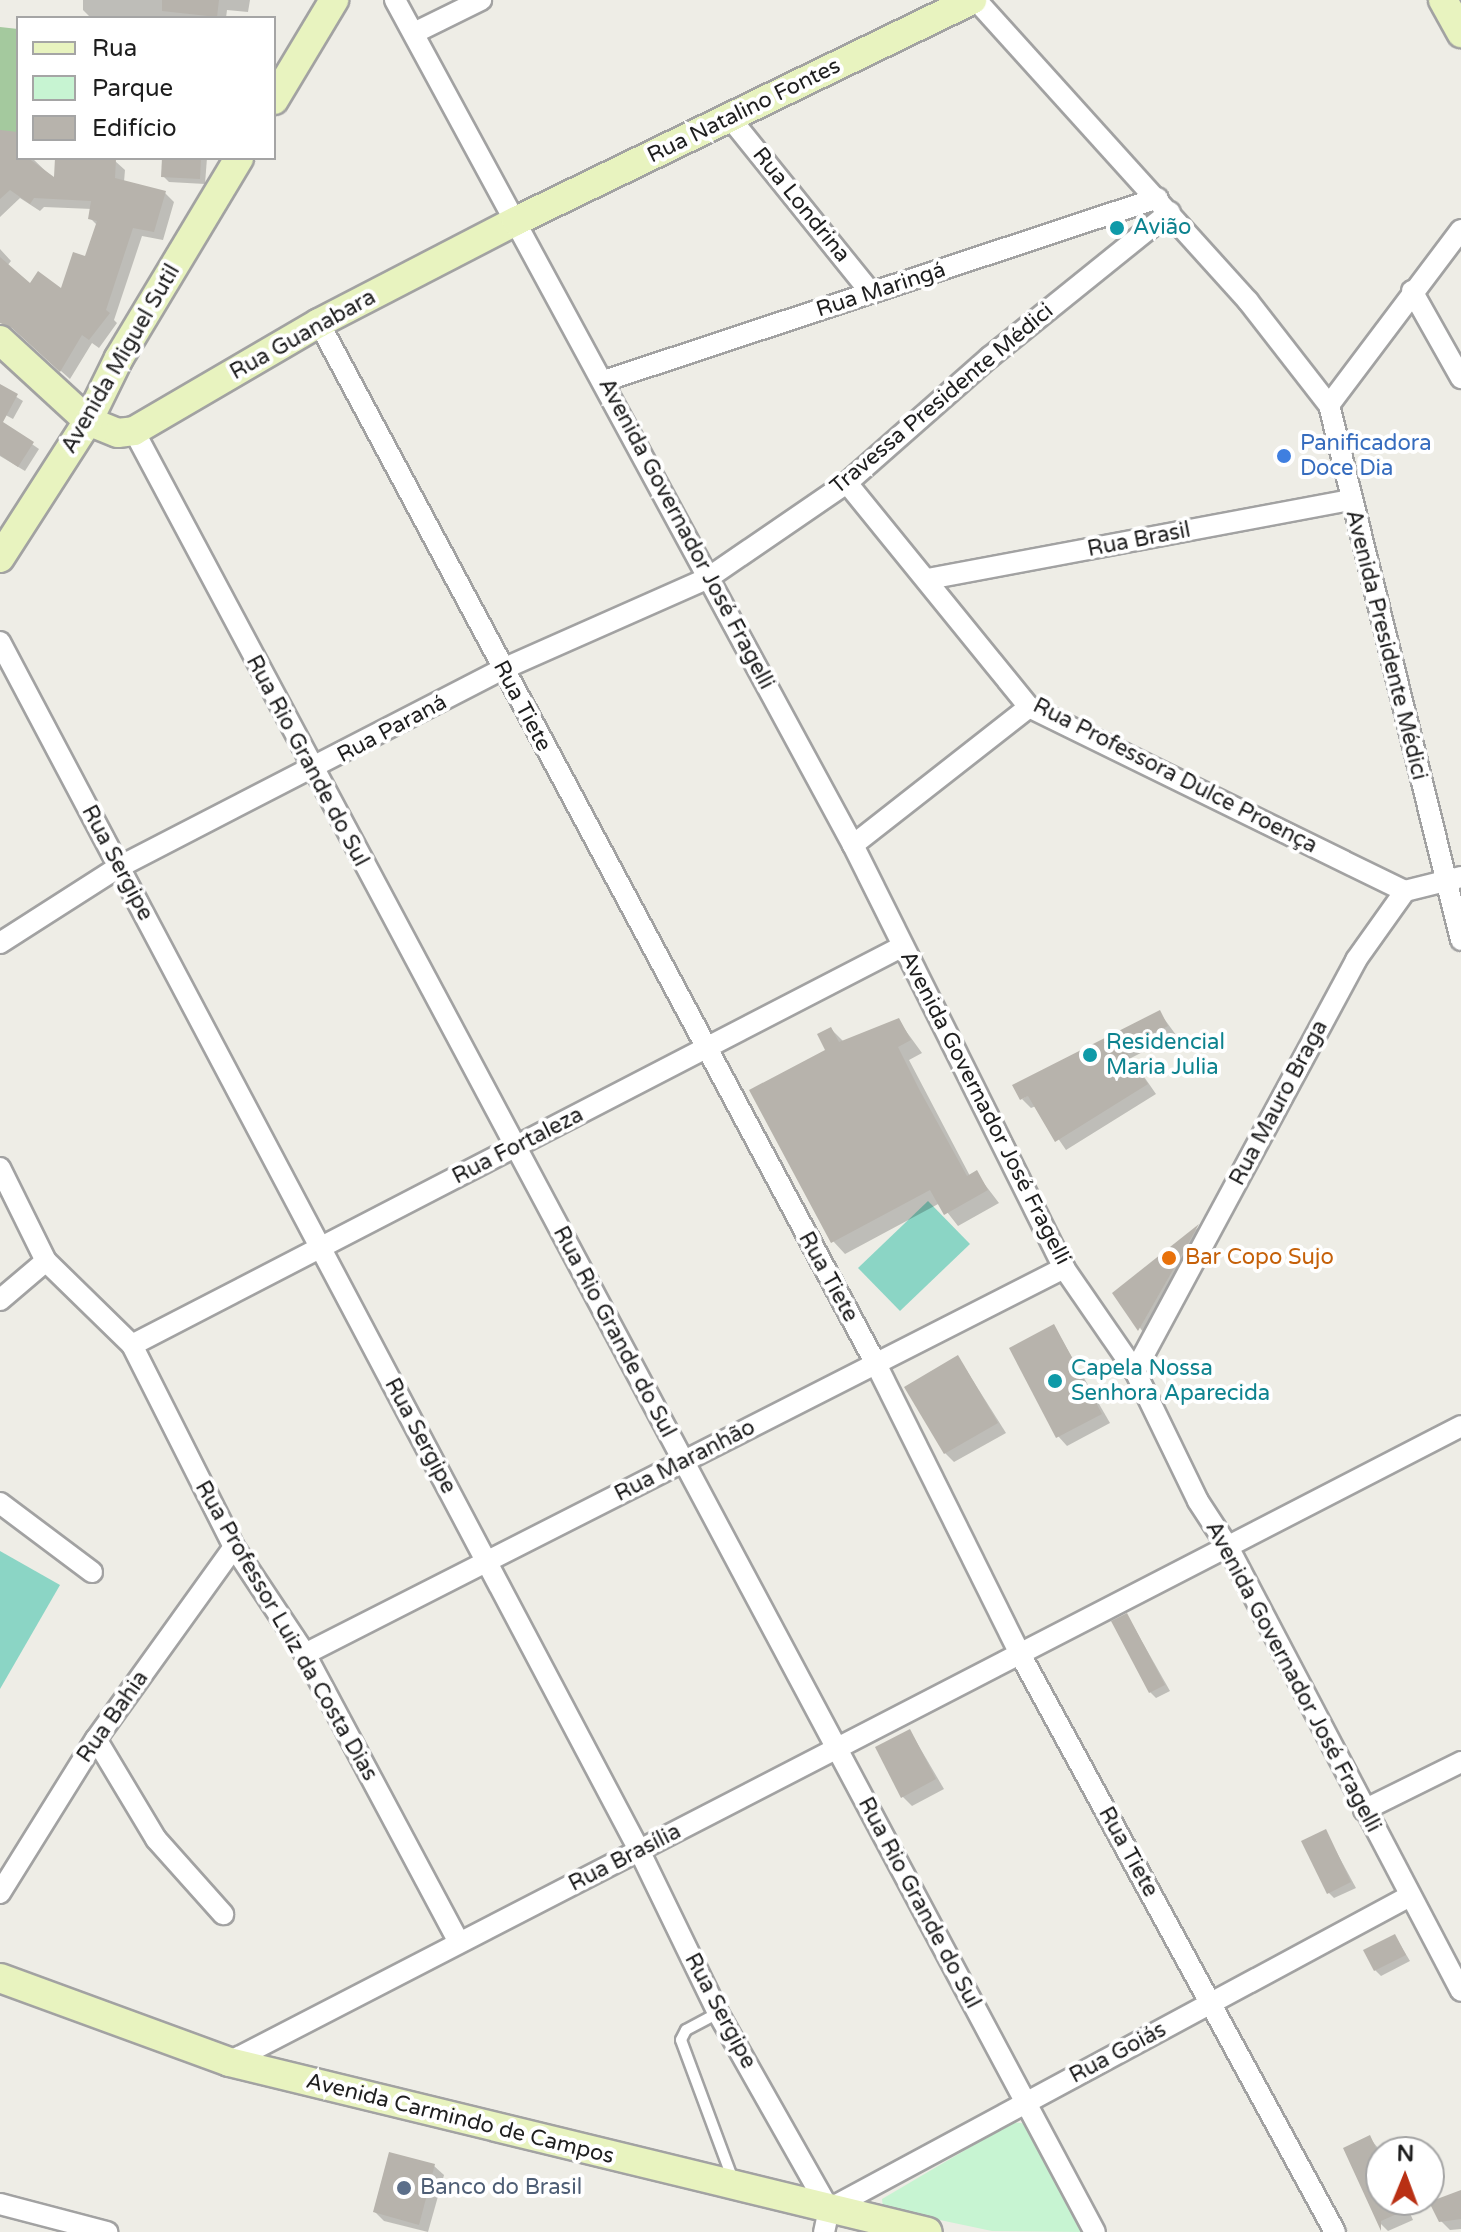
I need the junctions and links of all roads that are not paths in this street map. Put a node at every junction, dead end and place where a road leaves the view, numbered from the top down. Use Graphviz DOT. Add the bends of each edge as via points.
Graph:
graph roads {
  1 [pos="334,0"];
  2 [pos="395,0"];
  3 [pos="481,0"];
  4 [pos="974,0"];
  5 [pos="414,33"];
  6 [pos="276,97"];
  7 [pos="730,118"];
  8 [pos="238,160"];
  9 [pos="1164,205"];
  10 [pos="516,221"];
  11 [pos="1461,230"];
  12 [pos="1412,291"];
  13 [pos="871,293"];
  14 [pos="319,323"];
  15 [pos="0,340"];
  16 [pos="1461,378"];
  17 [pos="604,381"];
  18 [pos="1329,405"];
  19 [pos="88,421"];
  20 [pos="126,432"];
  21 [pos="59,466"];
  22 [pos="847,483"];
  23 [pos="1350,500"];
  24 [pos="0,558"];
  25 [pos="708,578"];
  26 [pos="928,579"];
  27 [pos="0,642"];
  28 [pos="503,669"];
  29 [pos="1029,707"];
  30 [pos="312,772"];
  31 [pos="853,845"];
  32 [pos="119,867"];
  33 [pos="1454,880"];
  34 [pos="1405,891"];
  35 [pos="1461,940"];
  36 [pos="0,943"];
  37 [pos="903,946"];
  38 [pos="704,1049"];
  39 [pos="515,1147"];
  40 [pos="0,1168"];
  41 [pos="320,1248"];
  42 [pos="46,1261"];
  43 [pos="1064,1268"];
  44 [pos="0,1300"];
  45 [pos="132,1345"];
  46 [pos="876,1364"];
  47 [pos="1135,1371"];
  48 [pos="1461,1426"];
  49 [pos="683,1462"];
  50 [pos="0,1503"];
  51 [pos="234,1547"];
  52 [pos="1228,1547"];
  53 [pos="487,1562"];
  54 [pos="92,1572"];
  55 [pos="305,1654"];
  56 [pos="1020,1654"];
  57 [pos="96,1739"];
  58 [pos="836,1749"];
  59 [pos="1461,1762"];
  60 [pos="1364,1810"];
  61 [pos="639,1850"];
  62 [pos="0,1893"];
  63 [pos="1408,1897"];
  64 [pos="223,1914"];
  65 [pos="459,1943"];
  66 [pos="0,1978"];
  67 [pos="1461,1991"];
  68 [pos="1210,2004"];
  69 [pos="718,2013"];
  70 [pos="229,2062"];
  71 [pos="1026,2103"];
  72 [pos="736,2187"];
  73 [pos="0,2204"];
  74 [pos="826,2221"];
  75 [pos="107,2232"];
  76 [pos="928,2232"];
  77 [pos="1095,2232"];
  78 [pos="1335,2232"];
  1 -- 6 [label="main road"];
  2 -- 5 [label="street, Avenida Governador José Fragelli"];
  3 -- 5 [label="street"];
  4 -- 7 [label="main road, Rua Natalino Fontes"];
  4 -- 9 [label="street, Avenida Presidente Médici"];
  5 -- 10 [label="street, Avenida Governador José Fragelli"];
  7 -- 10 [label="main road, Rua Natalino Fontes"];
  7 -- 13 [label="street, Rua Londrina"];
  8 -- 19 [label="main road, Avenida Miguel Sutil" via="119,358"];
  9 -- 13 [label="street, Rua Maringá"];
  9 -- 18 [label="street, Avenida Presidente Médici"];
  9 -- 22 [label="street, Travessa Presidente Médici"];
  10 -- 14 [label="main road, Rua Guanabara"];
  10 -- 17 [label="street, Avenida Governador José Fragelli"];
  11 -- 12 [label="street"];
  12 -- 16 [label="street"];
  12 -- 18 [label="street"];
  13 -- 17 [label="street, Rua Maringá"];
  14 -- 20 [label="main road, Rua Guanabara"];
  14 -- 28 [label="street, Rua Tiete"];
  15 -- 19 [label="main road"];
  17 -- 25 [label="street, Avenida Governador José Fragelli"];
  18 -- 23 [label="street, Avenida Presidente Médici"];
  19 -- 20 [label="main road"];
  19 -- 21 [label="main road, Avenida Miguel Sutil"];
  20 -- 21 [label="main road, Rua Guanabara"];
  20 -- 30 [label="street, Rua Rio Grande do Sul"];
  21 -- 24 [label="main road, Avenida Miguel Sutil"];
  22 -- 25 [label="street, Travessa Presidente Médici"];
  22 -- 26 [label="street, Rua Professora Dulce Proença"];
  23 -- 26 [label="street, Rua Brasil"];
  23 -- 33 [label="street, Avenida Presidente Médici"];
  25 -- 28 [label="street, Rua Paraná"];
  25 -- 31 [label="street, Avenida Governador José Fragelli"];
  26 -- 29 [label="street, Rua Professora Dulce Proença"];
  27 -- 32 [label="street, Rua Sergipe"];
  28 -- 30 [label="street, Rua Paraná"];
  28 -- 38 [label="street, Rua Tiete"];
  29 -- 31 [label="street"];
  29 -- 34 [label="street, Rua Professora Dulce Proença"];
  30 -- 32 [label="street, Rua Paraná"];
  30 -- 39 [label="street, Rua Rio Grande do Sul"];
  31 -- 37 [label="street, Avenida Governador José Fragelli"];
  32 -- 36 [label="street, Rua Paraná"];
  32 -- 41 [label="street, Rua Sergipe"];
  33 -- 34 [label="street"];
  33 -- 35 [label="street, Avenida Presidente Médici"];
  34 -- 47 [label="street, Rua Mauro Braga" via="1356,960"];
  37 -- 38 [label="street, Rua Fortaleza"];
  37 -- 43 [label="street, Avenida Governador José Fragelli"];
  38 -- 39 [label="street, Rua Fortaleza"];
  38 -- 46 [label="street, Rua Tiete"];
  39 -- 41 [label="street, Rua Fortaleza"];
  39 -- 49 [label="street, Rua Rio Grande do Sul"];
  40 -- 42 [label="street, Rua Professor Luiz da Costa Dias"];
  41 -- 45 [label="street, Rua Fortaleza"];
  41 -- 53 [label="street, Rua Sergipe"];
  42 -- 44 [label="street"];
  42 -- 45 [label="street, Rua Professor Luiz da Costa Dias"];
  43 -- 46 [label="street, Rua Maranhão"];
  43 -- 47 [label="street, Avenida Governador José Fragelli"];
  45 -- 51 [label="street, Rua Professor Luiz da Costa Dias"];
  46 -- 49 [label="street, Rua Maranhão"];
  46 -- 56 [label="street, Rua Tiete"];
  47 -- 52 [label="street, Avenida Governador José Fragelli" via="1198,1501"];
  48 -- 52 [label="street, Rua Brasília"];
  49 -- 53 [label="street, Rua Maranhão"];
  49 -- 58 [label="street, Rua Rio Grande do Sul"];
  50 -- 54 [label="street"];
  51 -- 55 [label="street, Rua Professor Luiz da Costa Dias"];
  51 -- 57 [label="street, Rua Bahia"];
  52 -- 56 [label="street, Rua Brasília"];
  52 -- 60 [label="street, Avenida Governador José Fragelli"];
  53 -- 55 [label="street, Rua Maranhão"];
  53 -- 61 [label="street, Rua Sergipe"];
  55 -- 65 [label="street, Rua Professor Luiz da Costa Dias"];
  56 -- 58 [label="street, Rua Brasília"];
  56 -- 68 [label="street, Rua Tiete"];
  57 -- 62 [label="street, Rua Bahia"];
  57 -- 64 [label="street" via="156,1839"];
  58 -- 61 [label="street, Rua Brasília"];
  58 -- 71 [label="street, Rua Rio Grande do Sul"];
  59 -- 60 [label="street"];
  60 -- 63 [label="street, Avenida Governador José Fragelli"];
  61 -- 65 [label="street, Rua Brasília"];
  61 -- 69 [label="street, Rua Sergipe"];
  63 -- 67 [label="street, Avenida Governador José Fragelli"];
  63 -- 68 [label="street, Rua Goiás"];
  65 -- 70 [label="street, Rua Brasília"];
  66 -- 70 [label="main road, Avenida Carmindo de Campos"];
  68 -- 71 [label="street, Rua Goiás"];
  68 -- 78 [label="street, Rua Tiete"];
  69 -- 72 [label="lane" via="686,2030 681,2040"];
  69 -- 74 [label="street, Rua Sergipe"];
  70 -- 72 [label="main road, Avenida Carmindo de Campos"];
  71 -- 74 [label="street, Rua Goiás"];
  71 -- 77 [label="street, Rua Rio Grande do Sul"];
  72 -- 74 [label="main road, Avenida Carmindo de Campos"];
  73 -- 75 [label="street"];
  74 -- 76 [label="main road, Avenida Carmindo de Campos"];
}
